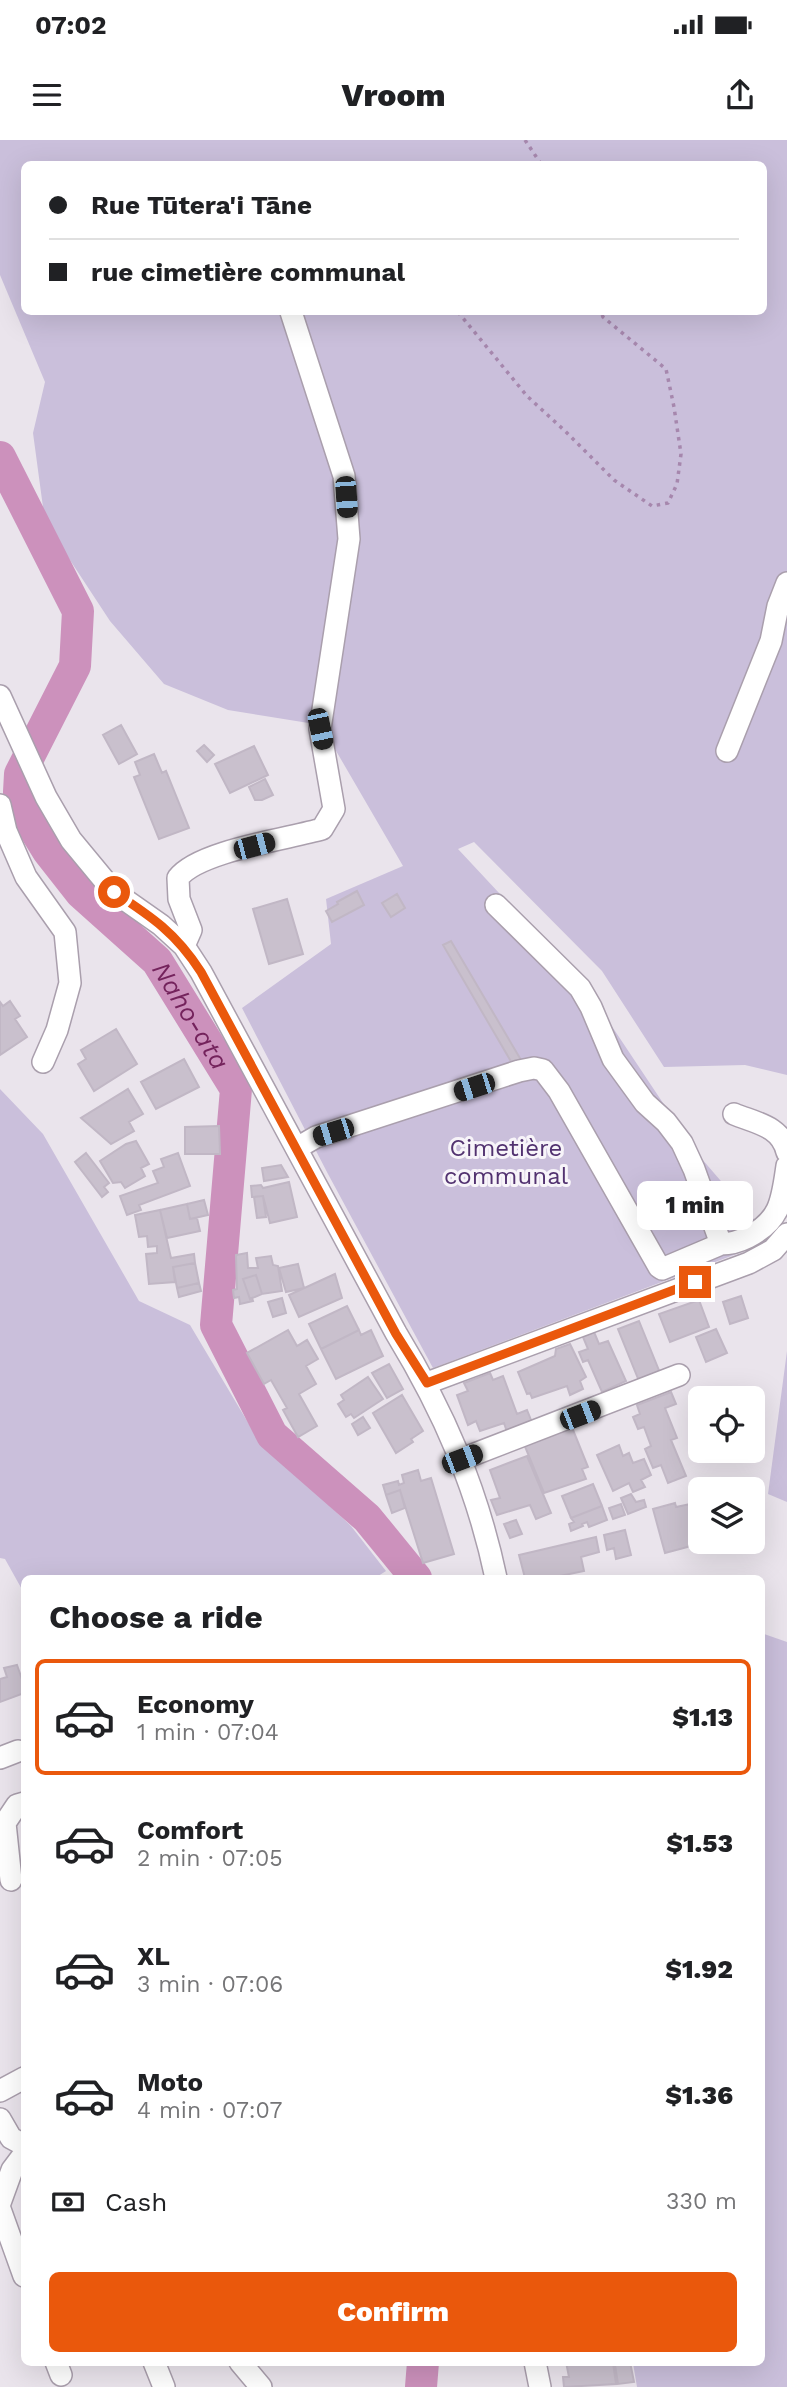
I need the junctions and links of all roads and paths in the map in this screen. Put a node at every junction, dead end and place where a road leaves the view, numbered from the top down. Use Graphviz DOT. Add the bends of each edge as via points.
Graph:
graph roads {
  1 [pos="525,140"];
  2 [pos="539,161"];
  3 [pos="292,315"];
  4 [pos="460,315"];
  5 [pos="602,315"];
  6 [pos="787,583"];
  7 [pos="787,640"];
  8 [pos="762,663"];
  9 [pos="1,700"];
  10 [pos="727,751"];
  11 [pos="1,817"];
  12 [pos="496,905"];
  13 [pos="184,946"];
  14 [pos="43,1062"];
  15 [pos="734,1114"];
  16 [pos="297,1148"];
  17 [pos="787,1152"];
  18 [pos="787,1166"];
  19 [pos="787,1234"];
  20 [pos="722,1244"];
  21 [pos="679,1375"];
  22 [pos="427,1383"];
  23 [pos="462,1459"];
  24 [pos="495,1575"];
  25 [pos="21,1804"];
  26 [pos="4,1881"];
  27 [pos="21,2080"];
  28 [pos="0,2091"];
  29 [pos="0,2119"];
  30 [pos="21,2143"];
  31 [pos="21,2158"];
  32 [pos="0,2203"];
  33 [pos="0,2209"];
  34 [pos="21,2268"];
  35 [pos="155,2366"];
  36 [pos="243,2366"];
  37 [pos="537,2366"];
  38 [pos="164,2387"];
  39 [pos="261,2387"];
  40 [pos="540,2387"];
  1 -- 2 [label="path"];
  3 -- 13 [label="street" via="344,476 349,540 320,729 334,809 321,829 208,858 183,871 178,878 179,899 191,930"];
  4 -- 5 [label="path" via="527,396 614,480 652,506 668,503 677,484 681,454 666,369"];
  6 -- 8 [label="street"];
  7 -- 8 [label="street"];
  8 -- 10 [label="street"];
  9 -- 13 [label="street" via="71,840 114,892"];
  11 -- 14 [label="street" via="26,877 65,932 70,983"];
  12 -- 20 [label="street" via="580,988 613,1059 682,1143"];
  13 -- 16 [label="street" via="229,1018"];
  15 -- 17 [label="street" via="783,1137"];
  16 -- 20 [label="street" via="316,1137 519,1071 543,1070 659,1267"];
  16 -- 22 [label="street"];
  18 -- 20 [label="street" via="775,1217 763,1229"];
  19 -- 22 [label="street" via="773,1250 749,1263"];
  21 -- 23 [label="street"];
  22 -- 23 [label="street"];
  23 -- 24 [label="street"];
  25 -- 26 [label="street" via="5,1823"];
  27 -- 28 [label="street"];
  29 -- 30 [label="street" via="11,2138"];
  31 -- 32 [label="street"];
  33 -- 34 [label="street"];
  35 -- 38 [label="street"];
  36 -- 39 [label="street"];
  37 -- 40 [label="street"];
}
